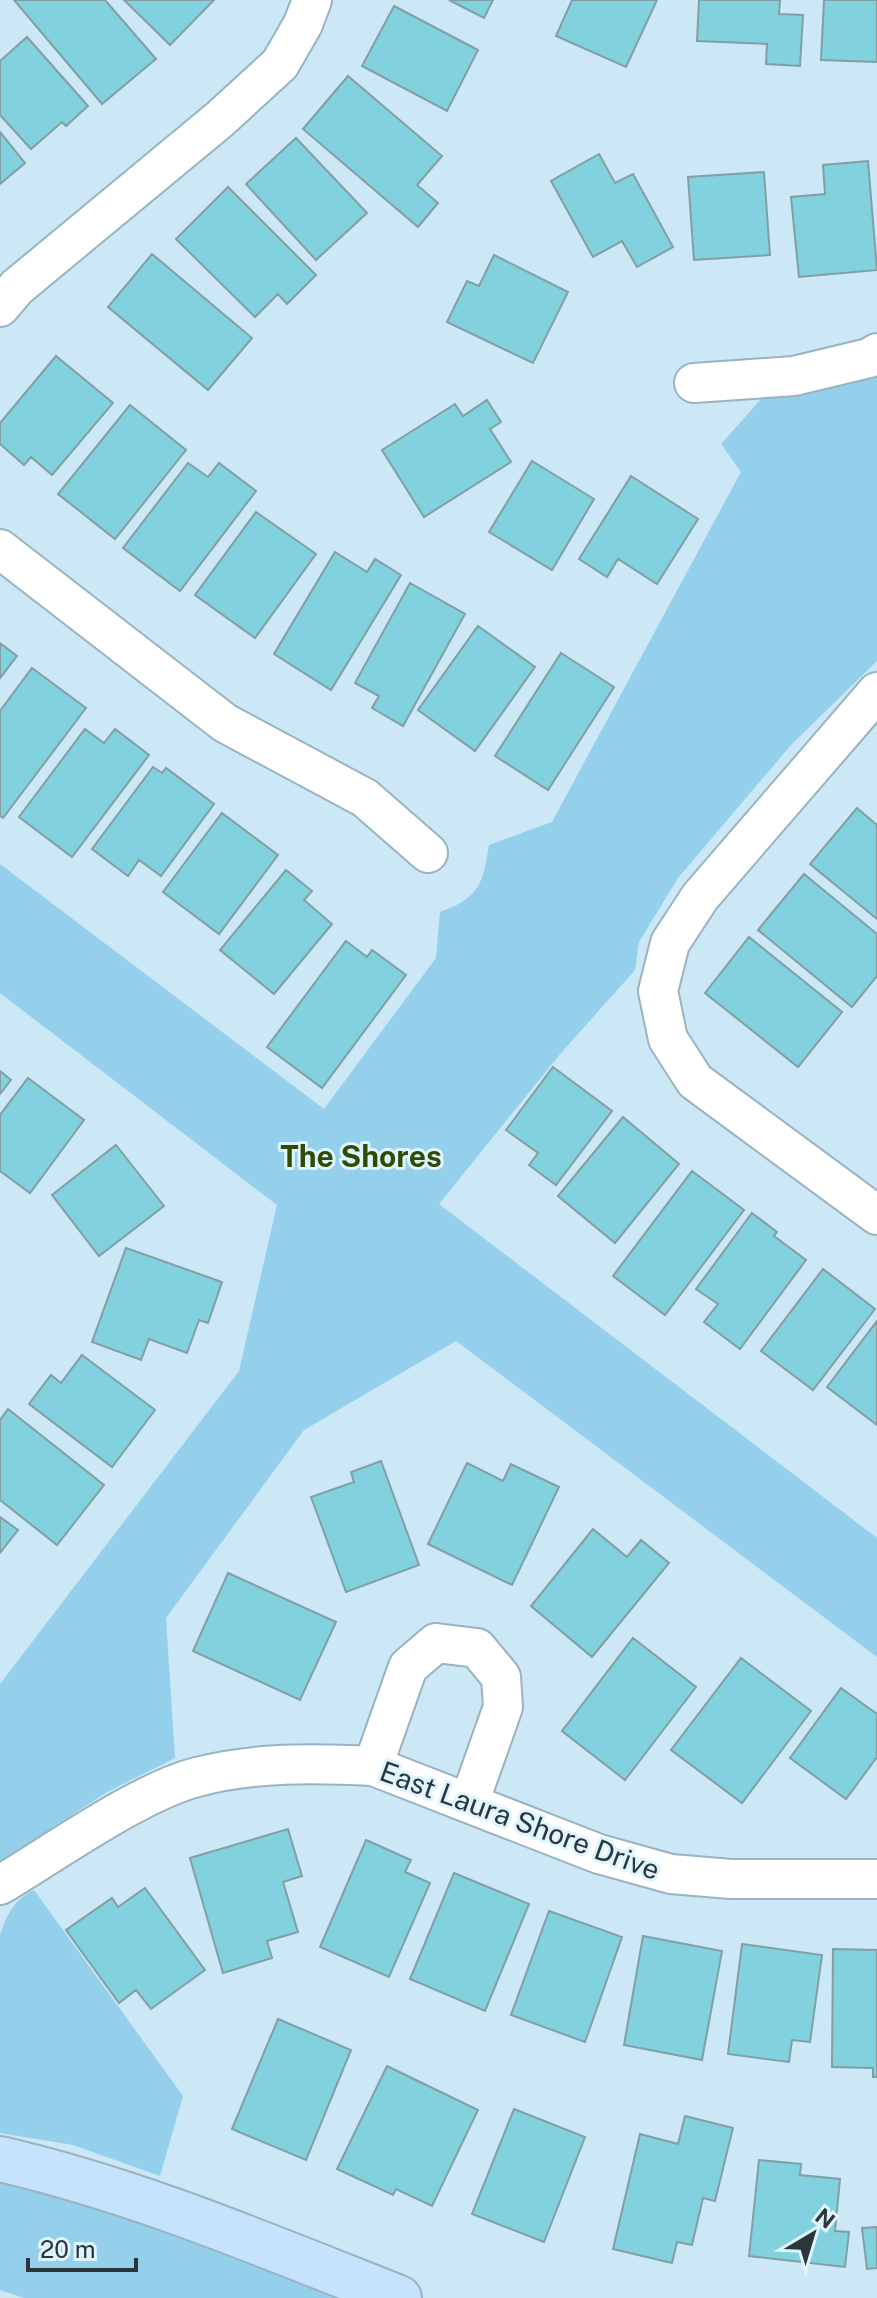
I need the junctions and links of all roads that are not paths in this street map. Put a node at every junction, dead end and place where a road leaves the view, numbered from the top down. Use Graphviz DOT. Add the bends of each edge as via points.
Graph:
graph roads {
  1 [pos="312,0"];
  2 [pos="0,307"];
  3 [pos="877,353"];
  4 [pos="694,383"];
  5 [pos="0,549"];
  6 [pos="877,692"];
  7 [pos="428,853"];
  8 [pos="877,1215"];
  9 [pos="373,1766"];
  10 [pos="469,1803"];
  11 [pos="877,1879"];
  12 [pos="0,1885"];
  13 [pos="0,2159"];
  14 [pos="399,2298"];
  1 -- 2 [label="street" via="280,64"];
  3 -- 4 [label="street" via="794,376"];
  5 -- 7 [label="street" via="225,723 365,798"];
  6 -- 8 [label="street" via="700,897 670,943 658,991 668,1039 695,1081"];
  9 -- 10 [label="street, East Laura Shore Drive"];
  9 -- 10 [label="street" via="408,1667 436,1643 477,1648 501,1677 503,1707"];
  9 -- 12 [label="street, East Laura Shore Drive" via="264,1765 195,1778 131,1807"];
  10 -- 11 [label="street, East Laura Shore Drive" via="599,1854 671,1874"];
  13 -- 14 [label="street" via="150,2200"];
}
